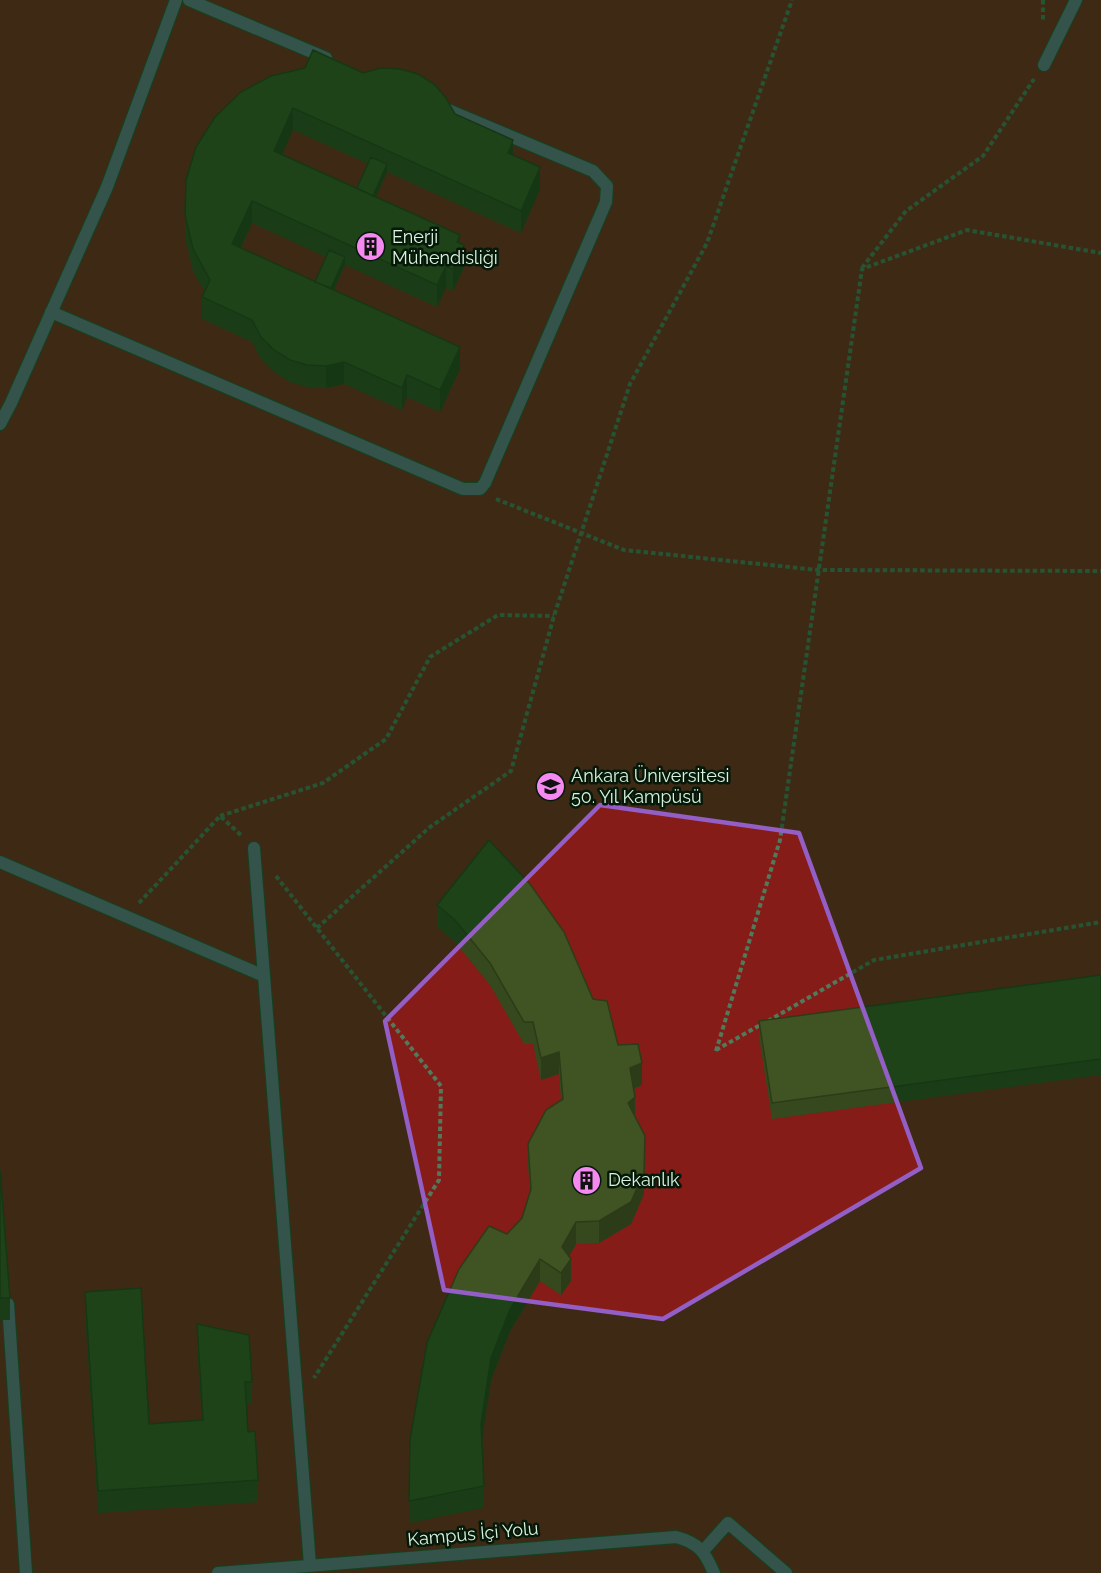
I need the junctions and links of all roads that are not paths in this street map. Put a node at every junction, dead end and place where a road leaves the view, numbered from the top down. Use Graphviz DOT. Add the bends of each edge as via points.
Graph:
graph roads {
  1 [pos="176,0"];
  2 [pos="189,0"];
  3 [pos="1076,0"];
  4 [pos="342,65"];
  5 [pos="1044,65"];
  6 [pos="429,102"];
  7 [pos="51,312"];
  8 [pos="0,424"];
  9 [pos="254,848"];
  10 [pos="0,862"];
  11 [pos="264,976"];
  12 [pos="8,1297"];
  13 [pos="703,1551"];
  14 [pos="310,1566"];
  15 [pos="26,1573"];
  16 [pos="218,1573"];
  17 [pos="714,1573"];
  18 [pos="786,1573"];
  1 -- 7 [label="street" via="107,187"];
  2 -- 4 [label="street"];
  3 -- 5 [label="street"];
  6 -- 7 [label="street" via="593,171 607,186 606,202 486,483 480,489 463,489"];
  7 -- 8 [label="street"];
  9 -- 11 [label="street"];
  10 -- 11 [label="street"];
  11 -- 14 [label="street"];
  12 -- 15 [label="street"];
  13 -- 14 [label="street, Kampüs İçi Yolu" via="693,1541 676,1537"];
  13 -- 17 [label="street"];
  13 -- 18 [label="street" via="728,1523"];
  14 -- 16 [label="street, Kampüs İçi Yolu"];
}
